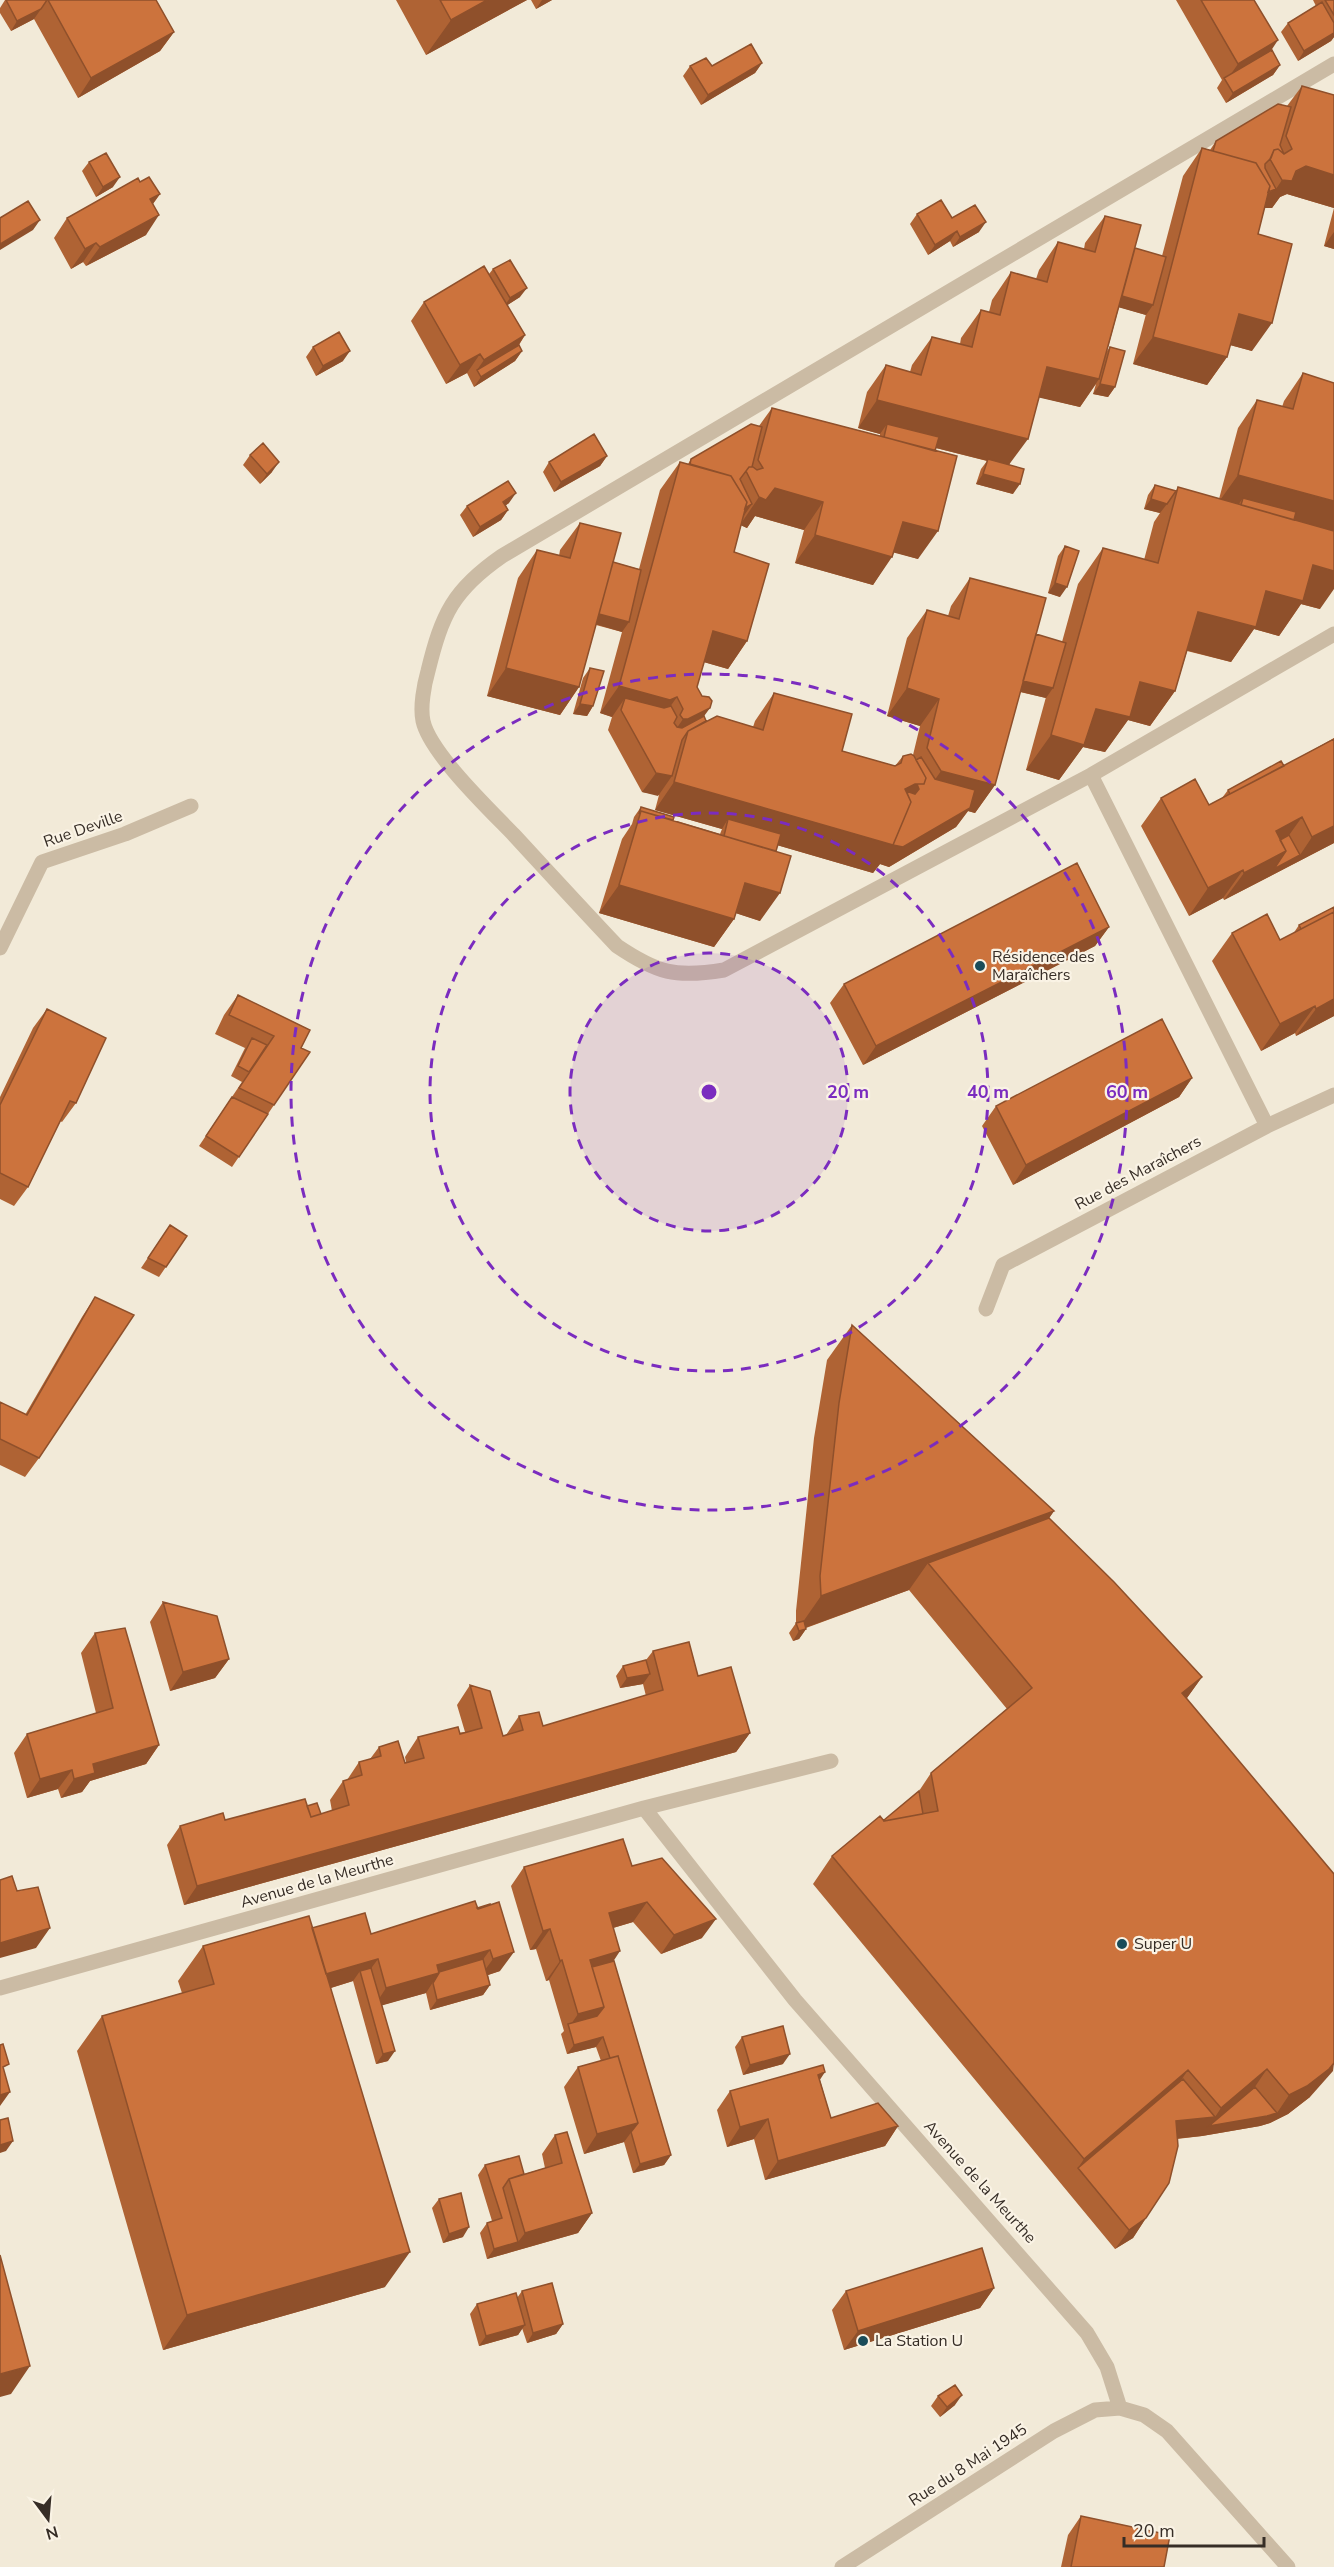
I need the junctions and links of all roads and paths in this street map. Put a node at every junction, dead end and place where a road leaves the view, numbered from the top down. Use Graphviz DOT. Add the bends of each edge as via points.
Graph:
graph roads {
  1 [pos="1334,64"];
  2 [pos="1334,634"];
  3 [pos="1091,775"];
  4 [pos="191,806"];
  5 [pos="0,948"];
  6 [pos="1334,1095"];
  7 [pos="1267,1126"];
  8 [pos="986,1309"];
  9 [pos="831,1761"];
  10 [pos="644,1808"];
  11 [pos="0,1988"];
  12 [pos="1120,2408"];
  13 [pos="842,2567"];
  14 [pos="1288,2567"];
  1 -- 3 [label="street" via="474,575 448,608 425,684 423,721 439,752 465,783 616,946 647,966 677,973 724,970"];
  2 -- 3 [label="street"];
  3 -- 7 [label="street"];
  4 -- 5 [label="street, Rue Deville" via="42,862"];
  6 -- 7 [label="street, Rue des Maraîchers"];
  7 -- 8 [label="street, Rue des Maraîchers" via="1003,1265"];
  9 -- 10 [label="street, Avenue de la Meurthe"];
  10 -- 11 [label="street, Avenue de la Meurthe"];
  10 -- 12 [label="street, Avenue de la Meurthe" via="795,2000 1087,2333 1107,2367"];
  12 -- 13 [label="street, Rue du 8 Mai 1945" via="1095,2410 1054,2431"];
  12 -- 14 [label="street" via="1144,2415 1167,2431"];
}
